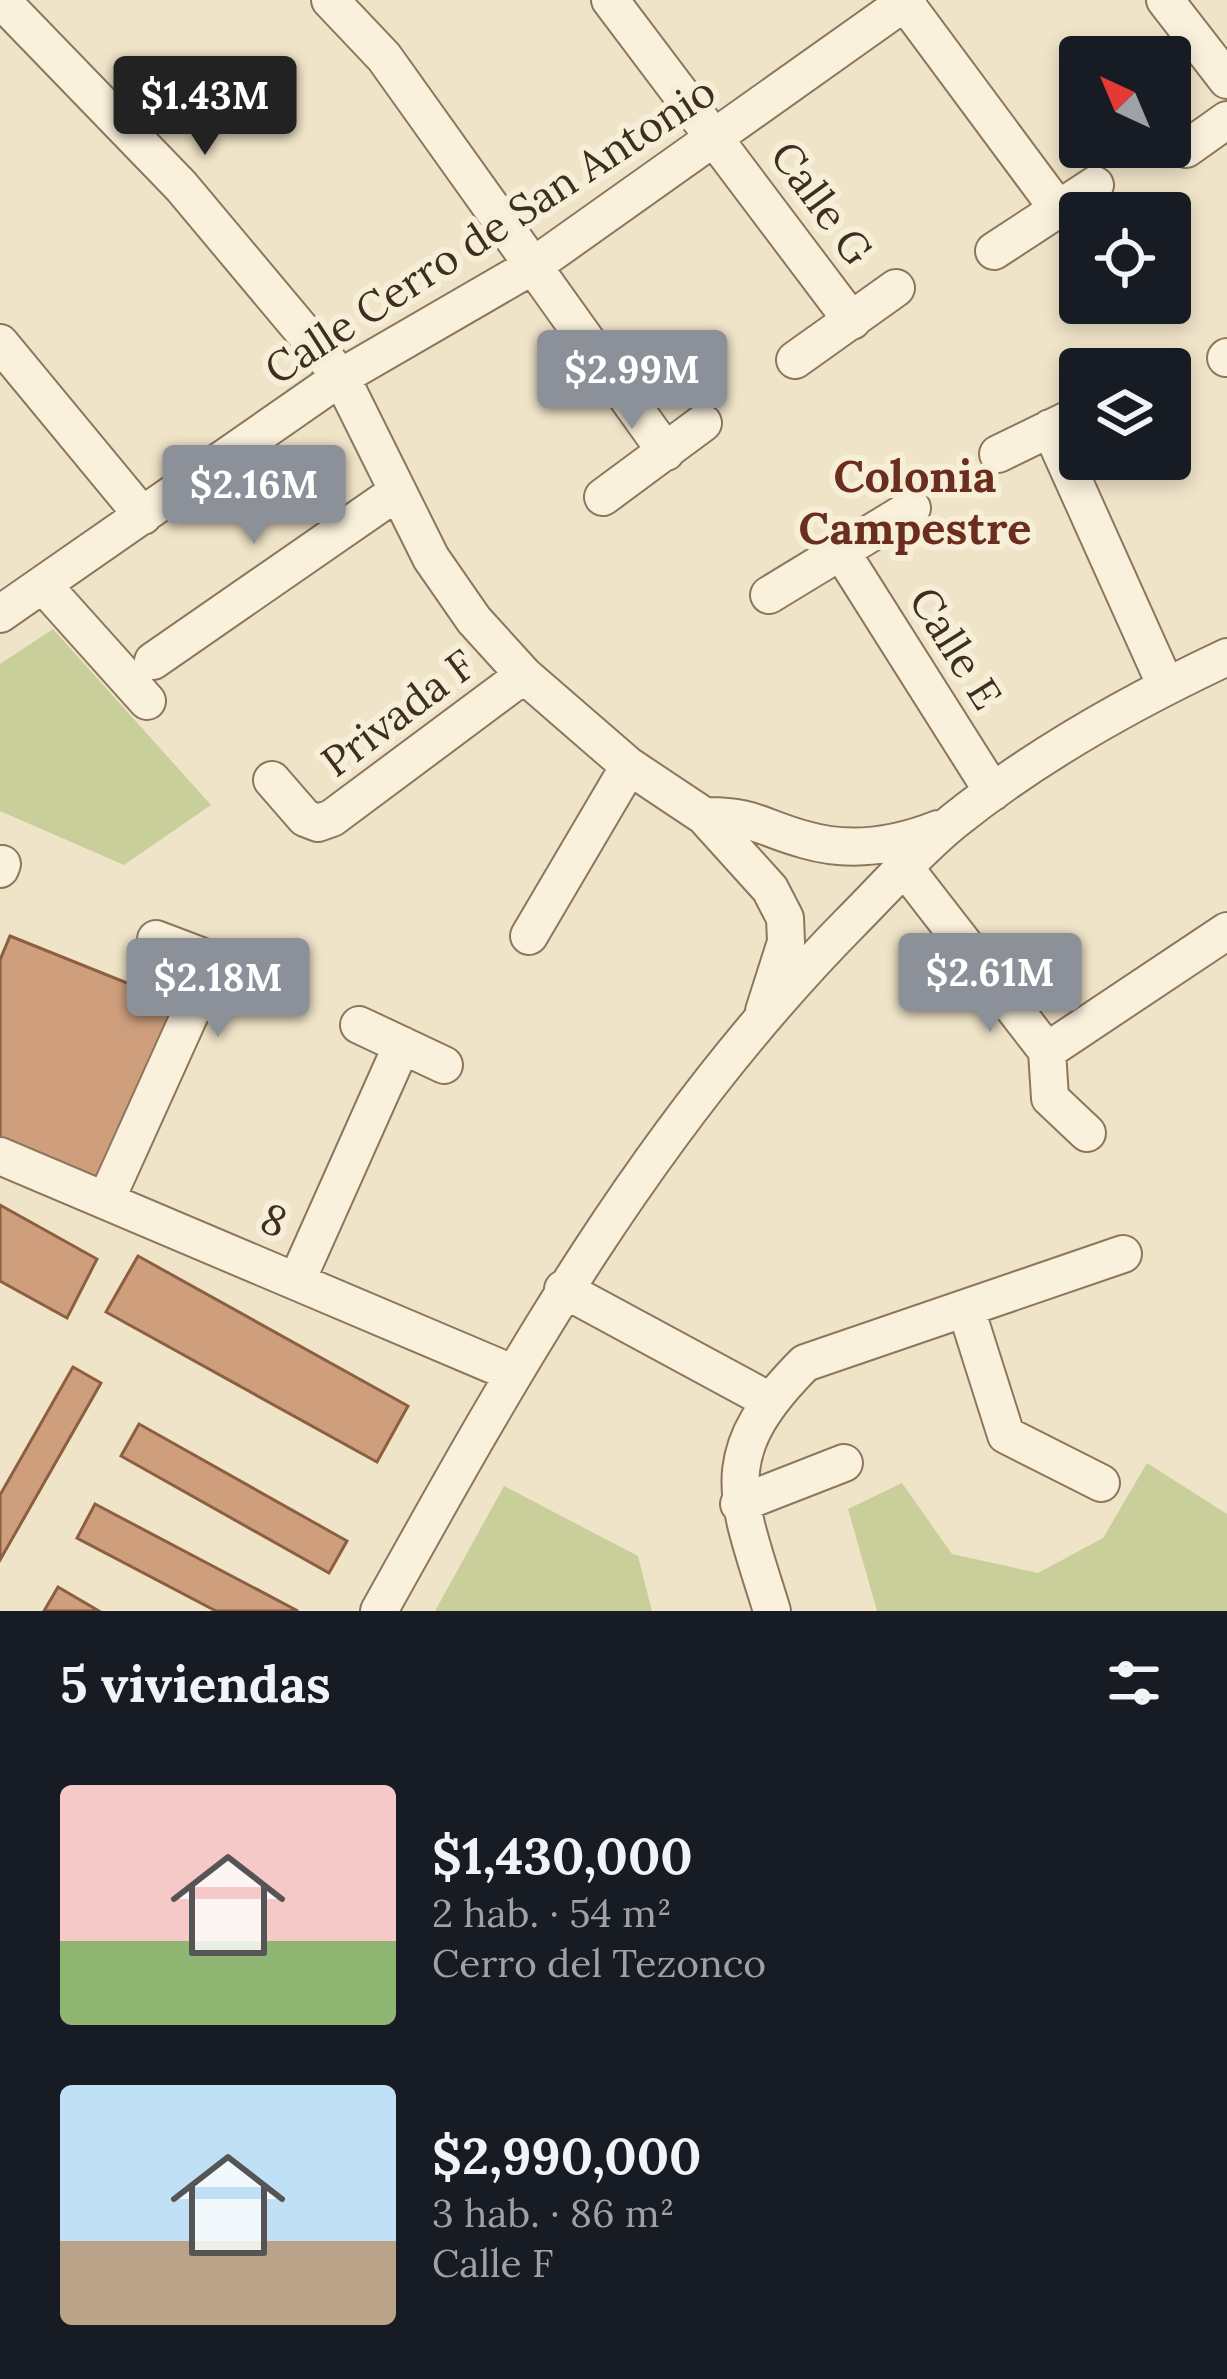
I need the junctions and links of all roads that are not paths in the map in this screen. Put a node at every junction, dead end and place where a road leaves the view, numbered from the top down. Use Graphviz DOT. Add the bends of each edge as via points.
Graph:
graph roads {
  1 [pos="1,0"];
  2 [pos="330,0"];
  3 [pos="610,0"];
  4 [pos="1165,0"];
  5 [pos="905,1"];
  6 [pos="1227,80"];
  7 [pos="1227,120"];
  8 [pos="719,138"];
  9 [pos="1191,145"];
  10 [pos="1095,185"];
  11 [pos="1058,208"];
  12 [pos="994,251"];
  13 [pos="536,264"];
  14 [pos="896,288"];
  15 [pos="852,321"];
  16 [pos="0,343"];
  17 [pos="795,360"];
  18 [pos="341,377"];
  19 [pos="703,423"];
  20 [pos="1059,424"];
  21 [pos="666,452"];
  22 [pos="998,454"];
  23 [pos="1087,480"];
  24 [pos="397,492"];
  25 [pos="603,497"];
  26 [pos="912,508"];
  27 [pos="143,516"];
  28 [pos="842,553"];
  29 [pos="43,585"];
  30 [pos="769,595"];
  31 [pos="0,614"];
  32 [pos="1227,658"];
  33 [pos="153,661"];
  34 [pos="524,675"];
  35 [pos="1166,686"];
  36 [pos="147,701"];
  37 [pos="629,766"];
  38 [pos="272,780"];
  39 [pos="993,791"];
  40 [pos="704,816"];
  41 [pos="950,824"];
  42 [pos="905,868"];
  43 [pos="1227,931"];
  44 [pos="530,936"];
  45 [pos="156,939"];
  46 [pos="764,1010"];
  47 [pos="359,1025"];
  48 [pos="403,1045"];
  49 [pos="1046,1051"];
  50 [pos="444,1065"];
  51 [pos="1087,1133"];
  52 [pos="0,1156"];
  53 [pos="106,1200"];
  54 [pos="1123,1254"];
  55 [pos="298,1278"];
  56 [pos="563,1289"];
  57 [pos="966,1309"];
  58 [pos="512,1373"];
  59 [pos="768,1400"];
  60 [pos="844,1463"];
  61 [pos="1101,1483"];
  62 [pos="740,1504"];
  63 [pos="379,1611"];
  64 [pos="772,1611"];
  1 -- 18 [label="street" via="181,186"];
  2 -- 13 [label="street" via="384,57"];
  3 -- 8 [label="street, Calle G"];
  4 -- 6 [label="street"];
  5 -- 8 [label="street, Calle Cerro de San Antonio"];
  5 -- 11 [label="street"];
  7 -- 9 [label="street"];
  8 -- 13 [label="street, Calle Cerro de San Antonio"];
  8 -- 15 [label="street, Calle G"];
  10 -- 11 [label="street"];
  11 -- 12 [label="street"];
  13 -- 18 [label="street, Calle Cerro de San Antonio"];
  13 -- 21 [label="street"];
  14 -- 15 [label="street, Calle G"];
  15 -- 17 [label="street, Calle G"];
  16 -- 27 [label="street"];
  18 -- 24 [label="street"];
  18 -- 27 [label="street, Calle Cerro de San Antonio"];
  19 -- 21 [label="street"];
  20 -- 22 [label="street"];
  21 -- 25 [label="street"];
  23 -- 35 [label="street"];
  24 -- 33 [label="street"];
  24 -- 34 [label="street" via="430,558"];
  26 -- 28 [label="street"];
  27 -- 29 [label="street, Calle Cerro de San Antonio"];
  28 -- 30 [label="street"];
  28 -- 39 [label="street, Calle E"];
  29 -- 31 [label="street, Calle Cerro de San Antonio"];
  29 -- 36 [label="street"];
  32 -- 35 [label="street"];
  34 -- 37 [label="street"];
  34 -- 38 [label="street, Privada F" via="332,818 304,818"];
  35 -- 39 [label="street"];
  37 -- 40 [label="street"];
  37 -- 44 [label="street"];
  39 -- 41 [label="street"];
  40 -- 41 [label="street" via="743,815 810,842 866,847"];
  40 -- 46 [label="street" via="770,889 785,918 783,955"];
  41 -- 42 [label="street"];
  42 -- 46 [label="street"];
  42 -- 49 [label="street"];
  43 -- 49 [label="street"];
  45 -- 53 [label="street" via="214,961"];
  46 -- 56 [label="street"];
  47 -- 48 [label="street"];
  48 -- 50 [label="street"];
  48 -- 55 [label="street"];
  49 -- 51 [label="street" via="1050,1098"];
  52 -- 53 [label="street, 8"];
  53 -- 55 [label="street, 8"];
  54 -- 57 [label="street" via="1073,1283"];
  55 -- 58 [label="street, 8"];
  56 -- 58 [label="street"];
  56 -- 59 [label="street"];
  57 -- 59 [label="street" via="805,1363"];
  57 -- 61 [label="street" via="1006,1435"];
  58 -- 63 [label="street"];
  59 -- 62 [label="street" via="742,1448"];
  60 -- 62 [label="street"];
  62 -- 64 [label="street"];
}
